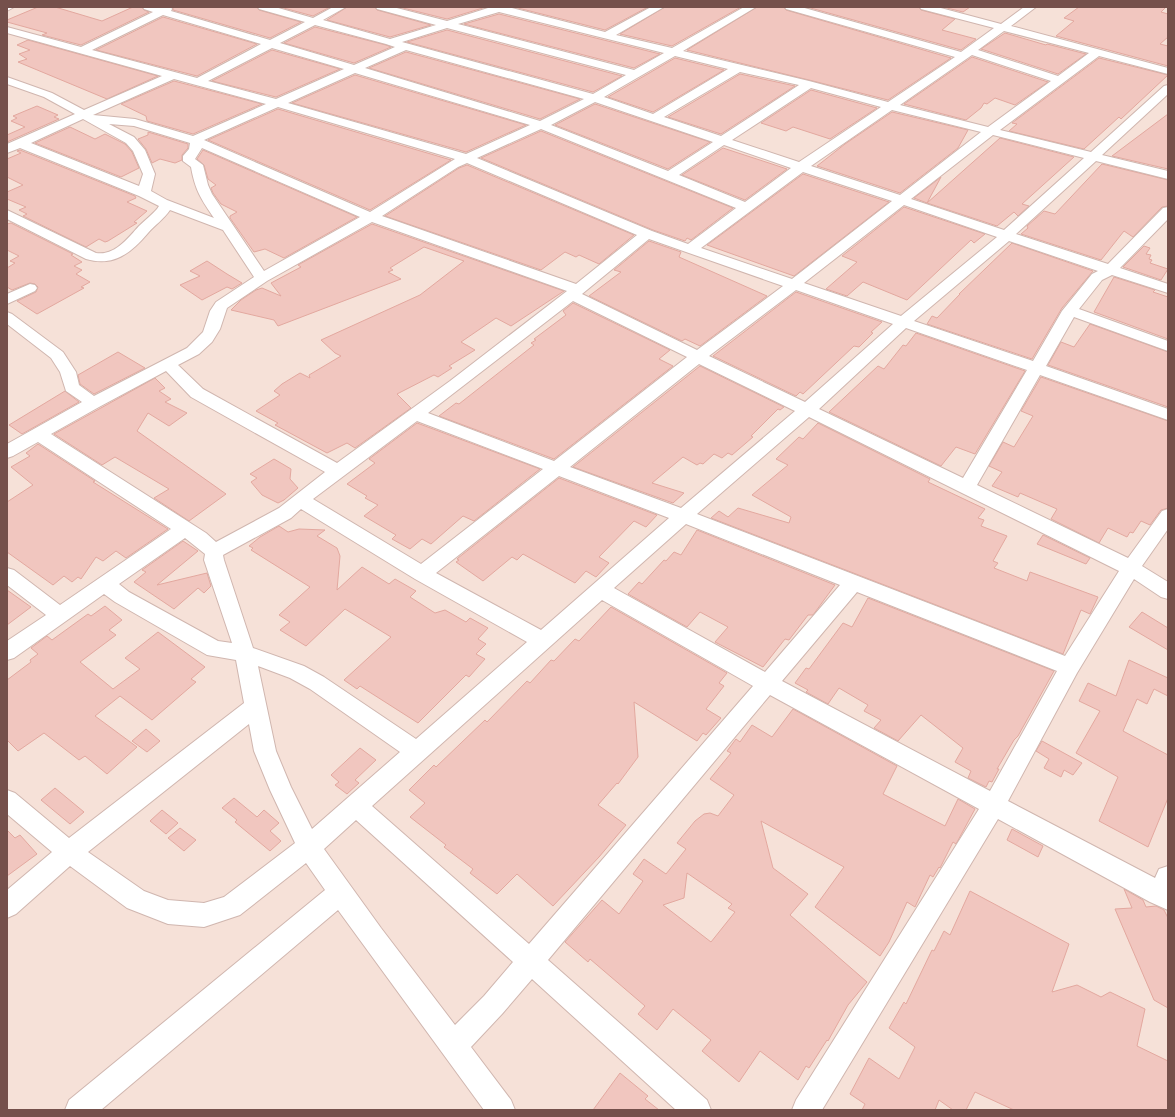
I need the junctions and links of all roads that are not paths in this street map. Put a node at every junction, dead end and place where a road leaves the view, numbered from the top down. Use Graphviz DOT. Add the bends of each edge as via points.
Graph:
graph roads {
  1 [pos="148,7"];
  2 [pos="263,7"];
  3 [pos="341,7"];
  4 [pos="381,7"];
  5 [pos="658,7"];
  6 [pos="751,7"];
  7 [pos="790,7"];
  8 [pos="925,7"];
  9 [pos="1031,7"];
  10 [pos="498,8"];
  11 [pos="168,9"];
  12 [pos="314,21"];
  13 [pos="447,24"];
  14 [pos="1002,27"];
  15 [pos="7,30"];
  16 [pos="607,35"];
  17 [pos="390,42"];
  18 [pos="269,43"];
  19 [pos="406,46"];
  20 [pos="82,51"];
  21 [pos="674,52"];
  22 [pos="1098,52"];
  23 [pos="966,54"];
  24 [pos="355,68"];
  25 [pos="738,68"];
  26 [pos="1168,71"];
  27 [pos="636,74"];
  28 [pos="173,75"];
  29 [pos="7,80"];
  30 [pos="1060,80"];
  31 [pos="198,82"];
  32 [pos="809,84"];
  33 [pos="1168,88"];
  34 [pos="594,98"];
  35 [pos="276,103"];
  36 [pos="890,106"];
  37 [pos="88,117"];
  38 [pos="654,118"];
  39 [pos="541,125"];
  40 [pos="992,131"];
  41 [pos="195,140"];
  42 [pos="724,141"];
  43 [pos="20,143"];
  44 [pos="7,149"];
  45 [pos="1092,156"];
  46 [pos="466,158"];
  47 [pos="802,166"];
  48 [pos="1168,175"];
  49 [pos="669,176"];
  50 [pos="144,193"];
  51 [pos="903,200"];
  52 [pos="166,205"];
  53 [pos="746,207"];
  54 [pos="1168,211"];
  55 [pos="7,214"];
  56 [pos="371,217"];
  57 [pos="1154,225"];
  58 [pos="227,228"];
  59 [pos="1168,229"];
  60 [pos="647,234"];
  61 [pos="1007,235"];
  62 [pos="690,249"];
  63 [pos="1110,270"];
  64 [pos="262,278"];
  65 [pos="793,285"];
  66 [pos="30,288"];
  67 [pos="1168,289"];
  68 [pos="576,292"];
  69 [pos="7,300"];
  70 [pos="1070,311"];
  71 [pos="7,317"];
  72 [pos="904,322"];
  73 [pos="1168,346"];
  74 [pos="699,356"];
  75 [pos="168,364"];
  76 [pos="1036,368"];
  77 [pos="93,403"];
  78 [pos="808,409"];
  79 [pos="417,415"];
  80 [pos="1168,415"];
  81 [pos="38,434"];
  82 [pos="7,452"];
  83 [pos="554,468"];
  84 [pos="338,471"];
  85 [pos="967,487"];
  86 [pos="300,500"];
  87 [pos="683,516"];
  88 [pos="1168,516"];
  89 [pos="184,529"];
  90 [pos="214,552"];
  91 [pos="1131,568"];
  92 [pos="422,574"];
  93 [pos="7,575"];
  94 [pos="854,582"];
  95 [pos="104,584"];
  96 [pos="601,590"];
  97 [pos="1168,592"];
  98 [pos="60,614"];
  99 [pos="543,641"];
  100 [pos="7,652"];
  101 [pos="245,653"];
  102 [pos="1070,667"];
  103 [pos="768,684"];
  104 [pos="256,706"];
  105 [pos="417,752"];
  106 [pos="7,800"];
  107 [pos="994,805"];
  108 [pos="356,806"];
  109 [pos="309,847"];
  110 [pos="69,852"];
  111 [pos="1165,890"];
  112 [pos="340,893"];
  113 [pos="7,906"];
  114 [pos="530,961"];
  115 [pos="454,1046"];
  116 [pos="79,1110"];
  117 [pos="500,1110"];
  118 [pos="697,1110"];
  119 [pos="806,1110"];
  1 -- 11 [label="street"];
  2 -- 12 [label="street"];
  3 -- 12 [label="street"];
  4 -- 13 [label="street"];
  5 -- 16 [label="street"];
  6 -- 21 [label="street"];
  7 -- 23 [label="street"];
  8 -- 14 [label="street"];
  9 -- 14 [label="street"];
  10 -- 13 [label="street"];
  10 -- 16 [label="street"];
  11 -- 18 [label="street"];
  11 -- 20 [label="street"];
  12 -- 17 [label="street"];
  12 -- 18 [label="street"];
  13 -- 17 [label="street"];
  13 -- 27 [label="street"];
  14 -- 22 [label="street"];
  14 -- 23 [label="street"];
  15 -- 20 [label="street"];
  16 -- 21 [label="street"];
  17 -- 19 [label="street"];
  18 -- 24 [label="street"];
  18 -- 31 [label="street"];
  19 -- 24 [label="street"];
  19 -- 34 [label="street"];
  20 -- 28 [label="street"];
  21 -- 25 [label="street"];
  21 -- 27 [label="street"];
  22 -- 26 [label="street"];
  22 -- 30 [label="street"];
  23 -- 30 [label="street"];
  23 -- 36 [label="street"];
  24 -- 35 [label="street"];
  24 -- 39 [label="street"];
  25 -- 32 [label="street"];
  25 -- 38 [label="street"];
  27 -- 34 [label="street"];
  28 -- 31 [label="street"];
  28 -- 37 [label="street"];
  29 -- 37 [label="street" via="48,95"];
  30 -- 40 [label="street"];
  31 -- 35 [label="street"];
  32 -- 36 [label="street"];
  32 -- 42 [label="street"];
  33 -- 45 [label="street"];
  34 -- 38 [label="street"];
  34 -- 39 [label="street"];
  35 -- 41 [label="street"];
  35 -- 46 [label="street"];
  36 -- 40 [label="street"];
  36 -- 47 [label="street"];
  37 -- 41 [label="street" via="135,123"];
  37 -- 43 [label="street"];
  37 -- 50 [label="street" via="122,134 139,150 149,174"];
  38 -- 42 [label="street"];
  39 -- 46 [label="street"];
  39 -- 49 [label="street"];
  40 -- 45 [label="street"];
  40 -- 51 [label="street"];
  41 -- 56 [label="street"];
  41 -- 58 [label="street" via="195,151 190,155 189,162 197,165 205,194"];
  42 -- 47 [label="street"];
  42 -- 49 [label="street"];
  43 -- 44 [label="street"];
  43 -- 50 [label="street"];
  45 -- 48 [label="street"];
  45 -- 61 [label="street"];
  46 -- 56 [label="street"];
  46 -- 60 [label="street"];
  47 -- 51 [label="street"];
  47 -- 53 [label="street"];
  49 -- 53 [label="street"];
  50 -- 52 [label="street"];
  51 -- 61 [label="street"];
  51 -- 65 [label="street"];
  52 -- 55 [label="street" via="163,212 144,228 135,240 107,259 88,256 85,252"];
  52 -- 58 [label="street"];
  53 -- 62 [label="street"];
  54 -- 57 [label="street"];
  56 -- 64 [label="street"];
  56 -- 68 [label="street"];
  57 -- 59 [label="street"];
  57 -- 63 [label="street"];
  58 -- 64 [label="street"];
  60 -- 62 [label="street"];
  60 -- 68 [label="street"];
  61 -- 63 [label="street"];
  61 -- 72 [label="street"];
  62 -- 65 [label="street"];
  63 -- 67 [label="street"];
  63 -- 70 [label="street" via="1097,277"];
  64 -- 75 [label="street" via="221,305 211,330 201,344"];
  65 -- 72 [label="street"];
  65 -- 74 [label="street"];
  66 -- 69 [label="street"];
  68 -- 74 [label="street"];
  68 -- 79 [label="street"];
  70 -- 73 [label="street"];
  70 -- 76 [label="street"];
  71 -- 77 [label="street" via="57,354 68,372 72,387"];
  72 -- 76 [label="street"];
  72 -- 78 [label="street"];
  74 -- 78 [label="street"];
  74 -- 83 [label="street"];
  75 -- 77 [label="street"];
  75 -- 84 [label="street" via="197,393"];
  76 -- 80 [label="street"];
  76 -- 85 [label="street"];
  77 -- 81 [label="street"];
  78 -- 85 [label="street"];
  78 -- 87 [label="street"];
  79 -- 83 [label="street"];
  79 -- 84 [label="street"];
  81 -- 82 [label="street"];
  81 -- 89 [label="street"];
  83 -- 87 [label="street"];
  83 -- 92 [label="street"];
  84 -- 86 [label="street"];
  85 -- 91 [label="street"];
  86 -- 90 [label="street" via="285,513"];
  86 -- 92 [label="street"];
  87 -- 94 [label="street"];
  87 -- 96 [label="street"];
  88 -- 91 [label="street"];
  89 -- 90 [label="street"];
  89 -- 95 [label="street"];
  90 -- 101 [label="street" via="214,560"];
  91 -- 97 [label="street"];
  91 -- 102 [label="street"];
  92 -- 99 [label="street"];
  93 -- 98 [label="street"];
  94 -- 102 [label="street"];
  94 -- 103 [label="street"];
  95 -- 98 [label="street"];
  95 -- 101 [label="street" via="122,597 214,649"];
  96 -- 99 [label="street"];
  96 -- 103 [label="street"];
  98 -- 100 [label="street"];
  99 -- 105 [label="street"];
  101 -- 104 [label="street"];
  101 -- 105 [label="street" via="297,672 317,683"];
  102 -- 107 [label="street"];
  103 -- 107 [label="street"];
  103 -- 114 [label="street"];
  104 -- 109 [label="street" via="265,751"];
  104 -- 110 [label="street"];
  105 -- 108 [label="street"];
  106 -- 110 [label="street"];
  107 -- 111 [label="street"];
  107 -- 119 [label="street"];
  108 -- 109 [label="street"];
  108 -- 114 [label="street"];
  109 -- 110 [label="street" via="231,907 204,915 168,912 136,900"];
  109 -- 112 [label="street"];
  110 -- 113 [label="street"];
  112 -- 115 [label="street"];
  112 -- 116 [label="street"];
  114 -- 115 [label="street"];
  114 -- 118 [label="street"];
  115 -- 117 [label="street"];
}
